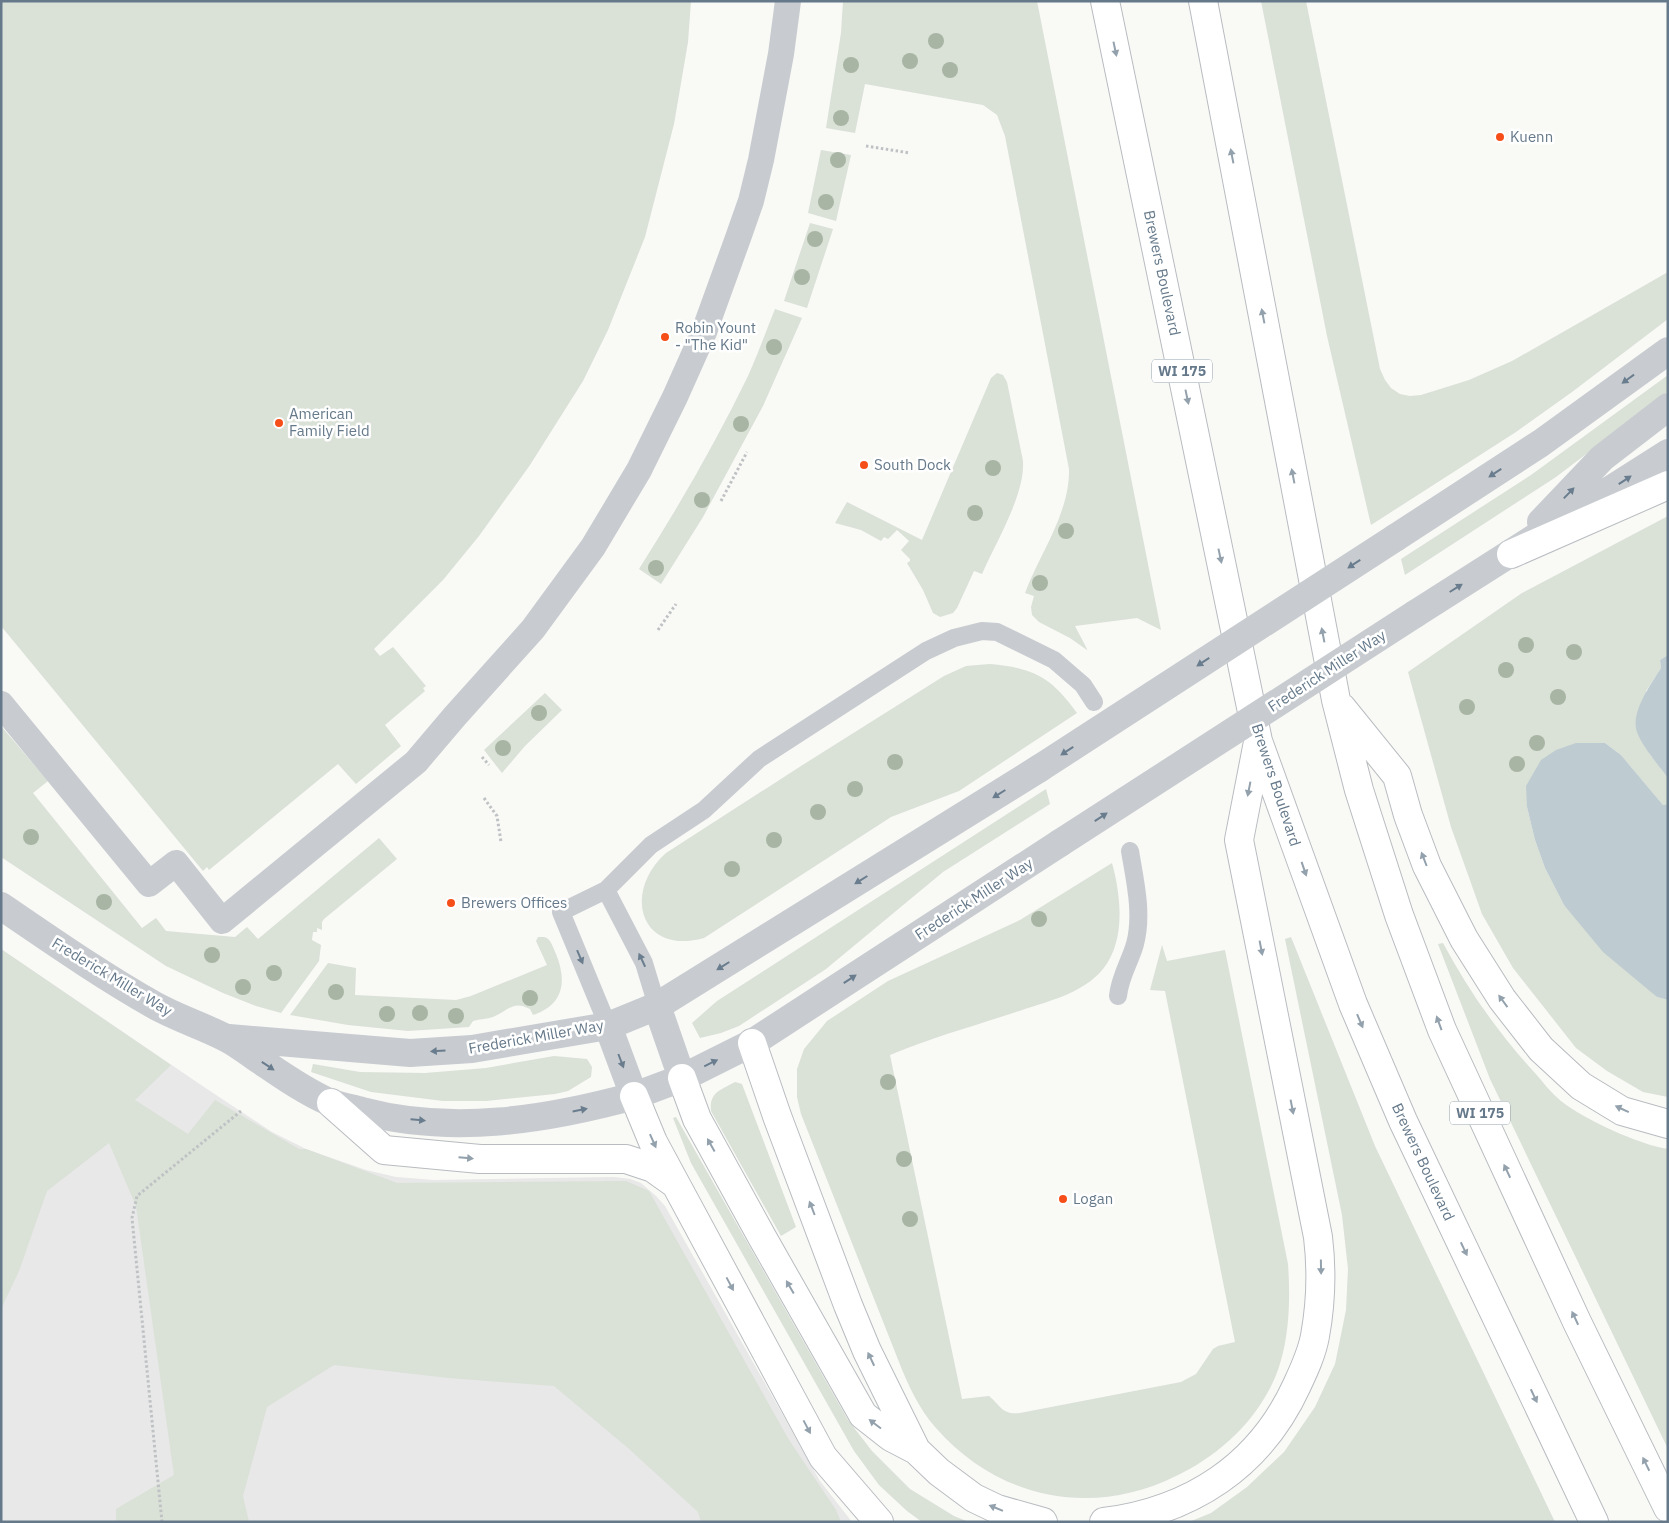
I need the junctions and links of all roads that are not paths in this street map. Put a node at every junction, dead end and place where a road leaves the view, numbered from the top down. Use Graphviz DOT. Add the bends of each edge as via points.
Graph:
graph roads {
  1 [pos="788,1"];
  2 [pos="1105,1"];
  3 [pos="1203,1"];
  4 [pos="1668,351"];
  5 [pos="1668,407"];
  6 [pos="1668,453"];
  7 [pos="1668,486"];
  8 [pos="1511,554"];
  9 [pos="1336,700"];
  10 [pos="1094,702"];
  11 [pos="1,704"];
  12 [pos="1258,741"];
  13 [pos="1130,851"];
  14 [pos="606,890"];
  15 [pos="1,906"];
  16 [pos="1118,996"];
  17 [pos="657,1006"];
  18 [pos="608,1026"];
  19 [pos="228,1038"];
  20 [pos="752,1043"];
  21 [pos="682,1078"];
  22 [pos="634,1096"];
  23 [pos="331,1103"];
  24 [pos="1668,1124"];
  25 [pos="676,1184"];
  26 [pos="916,1450"];
  27 [pos="1668,1508"];
  28 [pos="879,1522"];
  29 [pos="1042,1522"];
  30 [pos="1104,1522"];
  31 [pos="1594,1522"];
  1 -- 11 [label="street" via="762,160 751,201 704,332 639,470 593,548 533,629 416,762 222,921 176,864 149,884"];
  2 -- 12 [label="highway, Brewers Boulevard / WI 175, one-way"];
  9 -- 3 [label="highway, WI 175, one-way"];
  4 -- 17 [label="street, Frederick Miller Way, one-way, bridge" via="1541,444 1040,768"];
  8 -- 5 [label="street, one-way" via="1602,458"];
  8 -- 6 [label="street, Frederick Miller Way, one-way"];
  7 -- 8 [label="highway"];
  20 -- 8 [label="street, Frederick Miller Way, one-way, bridge"];
  24 -- 9 [label="highway, one-way" via="1622,1111 1581,1086 1541,1049 1507,1006 1464,939 1427,866 1396,776"];
  27 -- 9 [label="highway, WI 175, one-way" via="1577,1322 1442,1030 1399,914 1359,790"];
  10 -- 14 [label="lane" via="1084,685 1054,660 997,632 982,631 954,638 926,651 760,759 704,810 651,845"];
  12 -- 30 [label="highway, one-way" via="1239,840 1318,1237 1321,1286 1315,1336 1289,1401 1265,1438 1236,1469 1171,1506"];
  12 -- 31 [label="highway, Brewers Boulevard / WI 175, one-way" via="1353,1004 1399,1112"];
  13 -- 16 [label="lane" via="1138,924 1135,944 1119,982"];
  17 -- 14 [label="lane, one-way" via="644,963"];
  14 -- 18 [label="lane, one-way" via="561,912"];
  15 -- 19 [label="street, Frederick Miller Way" via="154,1005"];
  17 -- 18 [label="street, Frederick Miller Way"];
  17 -- 21 [label="street"];
  18 -- 19 [label="street, Frederick Miller Way, one-way" via="472,1049 410,1053"];
  18 -- 22 [label="street, one-way"];
  19 -- 23 [label="street, Frederick Miller Way, one-way" via="298,1086"];
  21 -- 20 [label="street, Frederick Miller Way, one-way"];
  26 -- 20 [label="highway, one-way" via="852,1314"];
  21 -- 22 [label="street, Frederick Miller Way"];
  26 -- 21 [label="highway, one-way" via="891,1437 863,1415 697,1119"];
  23 -- 22 [label="street, Frederick Miller Way, one-way" via="384,1117 465,1123 546,1117"];
  22 -- 25 [label="highway, one-way" via="653,1142"];
  23 -- 25 [label="highway, one-way" via="384,1150 480,1159 626,1159 653,1168"];
  25 -- 28 [label="highway, one-way" via="823,1457"];
  29 -- 26 [label="highway, one-way" via="997,1509 974,1498"];
}
